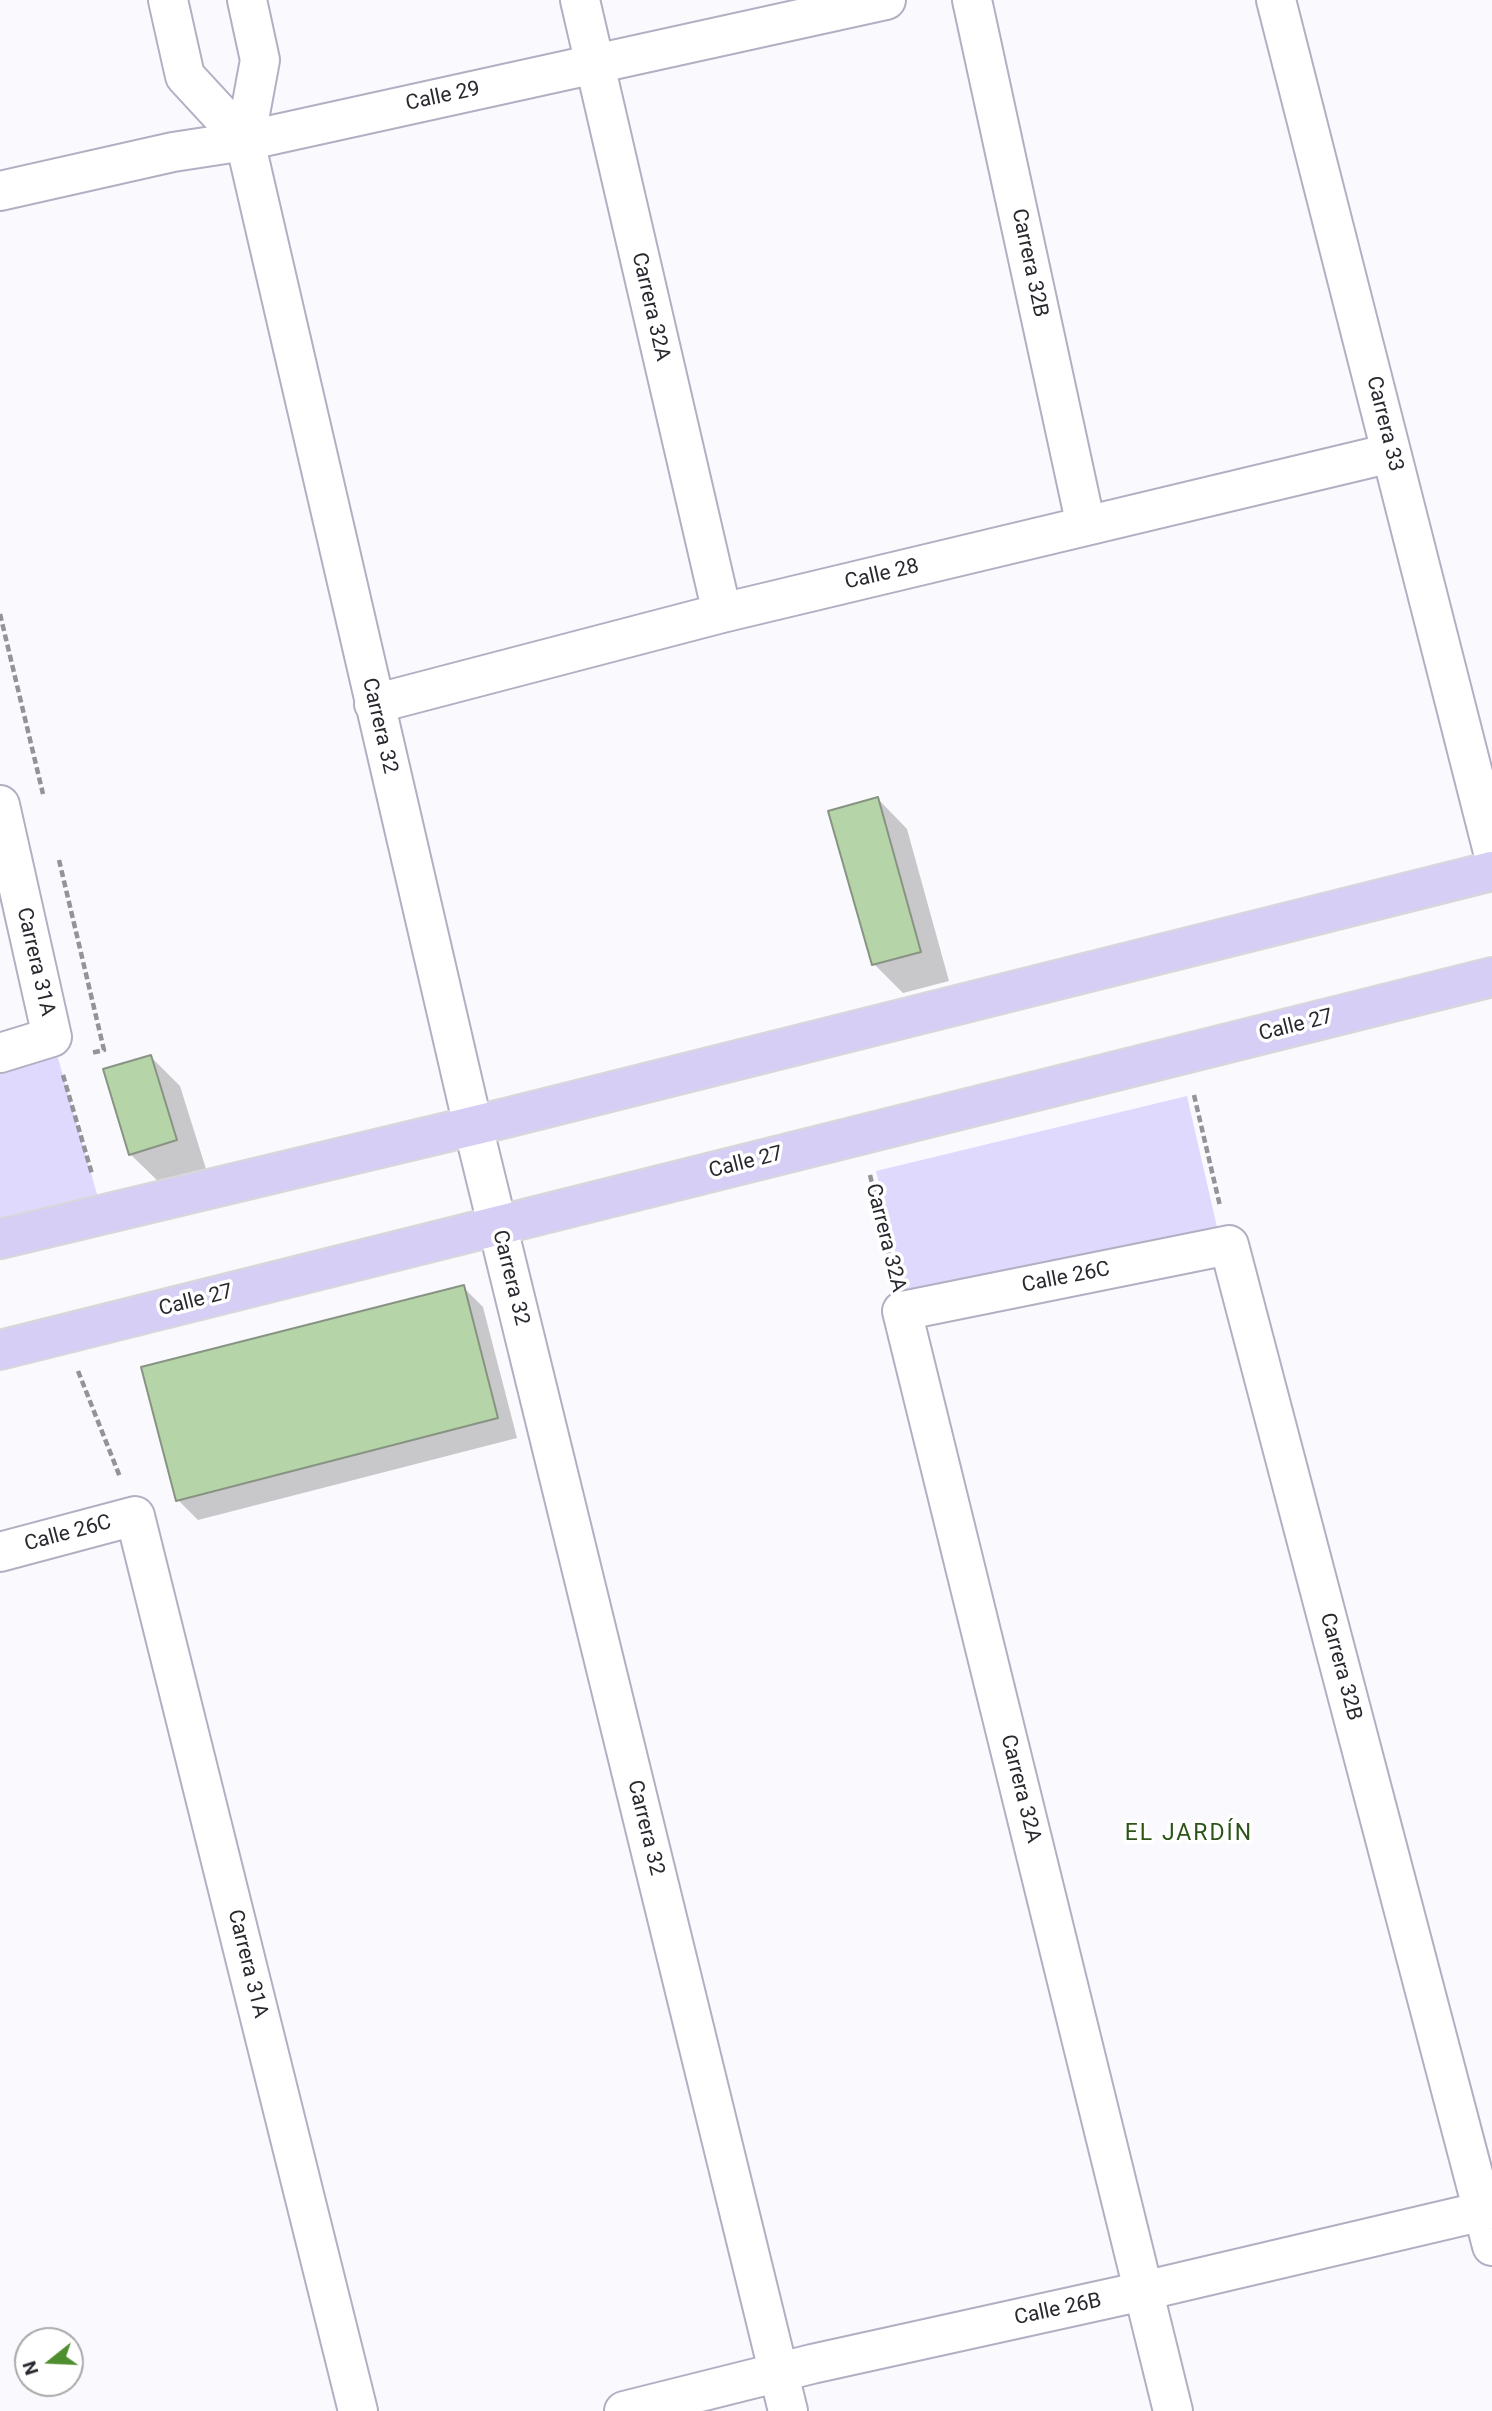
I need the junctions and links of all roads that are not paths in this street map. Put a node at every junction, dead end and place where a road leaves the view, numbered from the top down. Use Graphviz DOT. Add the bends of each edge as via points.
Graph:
graph roads {
  1 [pos="168,0"];
  2 [pos="247,0"];
  3 [pos="580,0"];
  4 [pos="886,0"];
  5 [pos="972,0"];
  6 [pos="1276,0"];
  7 [pos="594,64"];
  8 [pos="245,141"];
  9 [pos="0,191"];
  10 [pos="1391,453"];
  11 [pos="1086,526"];
  12 [pos="722,613"];
  13 [pos="374,704"];
  14 [pos="0,805"];
  15 [pos="1492,848"];
  16 [pos="1492,871"];
  17 [pos="1492,977"];
  18 [pos="0,1054"];
  19 [pos="473,1126"];
  20 [pos="497,1225"];
  21 [pos="0,1239"];
  22 [pos="1229,1245"];
  23 [pos="902,1311"];
  24 [pos="0,1350"];
  25 [pos="135,1516"];
  26 [pos="0,1552"];
  27 [pos="1489,2222"];
  28 [pos="1143,2291"];
  29 [pos="779,2372"];
  30 [pos="358,2411"];
  31 [pos="624,2411"];
  32 [pos="788,2411"];
  33 [pos="1173,2411"];
  1 -- 8 [label="street, Carrera 32" via="185,76"];
  2 -- 8 [label="street, Carrera 32" via="260,60"];
  3 -- 7 [label="street, Carrera 32A"];
  4 -- 7 [label="street, Calle 29"];
  5 -- 11 [label="street, Carrera 32B"];
  6 -- 10 [label="street, Carrera 33"];
  7 -- 8 [label="street, Calle 29"];
  7 -- 12 [label="street, Carrera 32A"];
  8 -- 9 [label="street, Calle 29" via="173,152"];
  8 -- 13 [label="street, Carrera 32"];
  10 -- 11 [label="street, Calle 28"];
  10 -- 15 [label="street, Carrera 33"];
  11 -- 12 [label="street, Calle 28"];
  12 -- 13 [label="street, Calle 28"];
  13 -- 19 [label="street, Carrera 32"];
  14 -- 18 [label="street, Carrera 31A" via="52,1037"];
  16 -- 19 [label="main road"];
  17 -- 20 [label="main road, Calle 27"];
  19 -- 20 [label="street, Carrera 32"];
  19 -- 21 [label="main road"];
  20 -- 24 [label="main road, Calle 27"];
  20 -- 29 [label="street, Carrera 32"];
  22 -- 23 [label="street, Calle 26C"];
  22 -- 27 [label="street, Carrera 32B"];
  23 -- 28 [label="street, Carrera 32A"];
  25 -- 26 [label="street, Calle 26C"];
  25 -- 30 [label="street, Carrera 31A"];
  27 -- 28 [label="street, Calle 26B"];
  28 -- 29 [label="street, Calle 26B"];
  28 -- 33 [label="street, Carrera 32A"];
  29 -- 31 [label="street, Calle 26B"];
  29 -- 32 [label="street, Carrera 32"];
}
